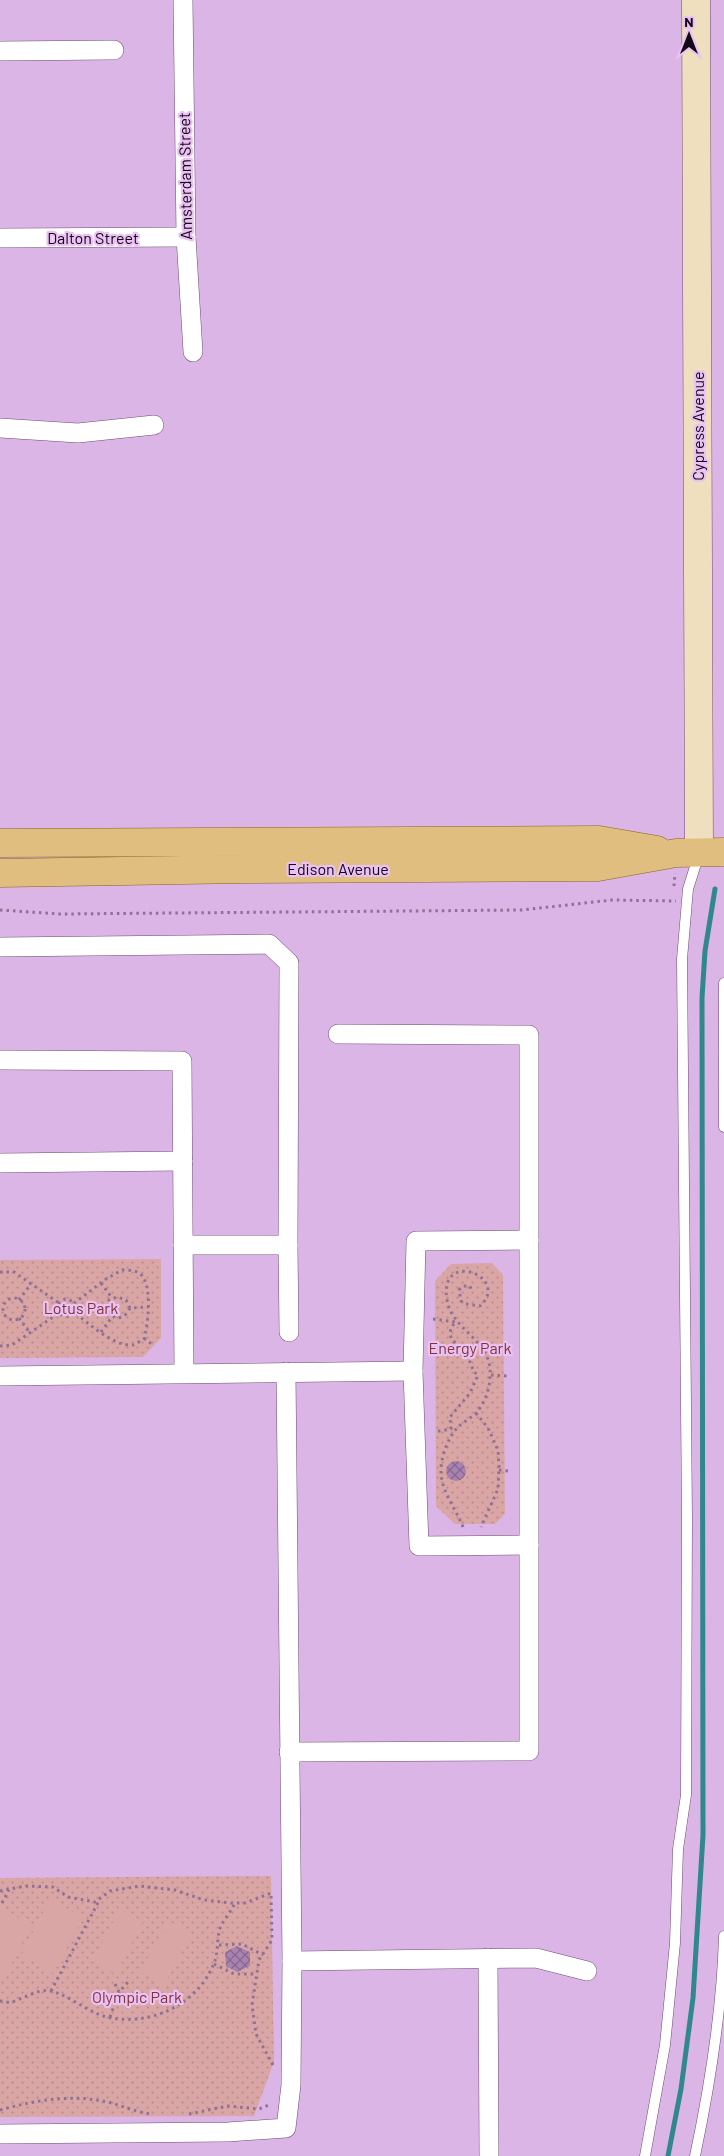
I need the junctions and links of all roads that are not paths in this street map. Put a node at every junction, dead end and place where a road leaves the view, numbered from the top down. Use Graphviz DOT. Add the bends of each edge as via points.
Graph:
graph roads {
  1 [pos="182,0"];
  2 [pos="696,0"];
  3 [pos="114,50"];
  4 [pos="0,51"];
  5 [pos="186,237"];
  6 [pos="0,238"];
  7 [pos="193,352"];
  8 [pos="154,425"];
  9 [pos="0,428"];
  10 [pos="0,843"];
  11 [pos="700,853"];
  12 [pos="0,874"];
  13 [pos="0,947"];
  14 [pos="724,983"];
  15 [pos="338,1034"];
  16 [pos="0,1060"];
  17 [pos="724,1127"];
  18 [pos="183,1161"];
  19 [pos="0,1163"];
  20 [pos="529,1240"];
  21 [pos="183,1245"];
  22 [pos="288,1245"];
  23 [pos="289,1332"];
  24 [pos="414,1371"];
  25 [pos="286,1372"];
  26 [pos="184,1373"];
  27 [pos="0,1376"];
  28 [pos="529,1545"];
  29 [pos="289,1752"];
  30 [pos="724,1936"];
  31 [pos="488,1958"];
  32 [pos="292,1961"];
  33 [pos="587,1970"];
  34 [pos="0,2134"];
  35 [pos="489,2156"];
  36 [pos="645,2156"];
  37 [pos="695,2156"];
  1 -- 5 [label="street, Amsterdam Street"];
  2 -- 11 [label="street, Cypress Avenue"];
  3 -- 4 [label="street"];
  5 -- 6 [label="street, Dalton Street"];
  5 -- 7 [label="street, Amsterdam Street"];
  8 -- 9 [label="street" via="78,433"];
  10 -- 11 [label="main road, Edison Avenue" via="599,840"];
  11 -- 12 [label="main road, Edison Avenue" via="598,868 245,869"];
  11 -- 36 [label="lane" via="686,902 682,992 686,1795 678,1849 675,1943 665,2045"];
  13 -- 22 [label="street" via="269,944 290,963"];
  14 -- 17 [label="lane"];
  15 -- 20 [label="street" via="529,1035"];
  16 -- 18 [label="street" via="182,1060"];
  18 -- 19 [label="street"];
  18 -- 21 [label="street"];
  20 -- 24 [label="street" via="416,1241"];
  20 -- 28 [label="street"];
  21 -- 22 [label="street"];
  21 -- 26 [label="street"];
  22 -- 23 [label="street"];
  24 -- 25 [label="street"];
  24 -- 28 [label="street" via="419,1546"];
  25 -- 26 [label="street"];
  25 -- 29 [label="street"];
  26 -- 27 [label="street"];
  28 -- 29 [label="street" via="530,1751"];
  29 -- 32 [label="street"];
  30 -- 37 [label="lane" via="718,2006"];
  31 -- 32 [label="street"];
  31 -- 33 [label="street" via="536,1958"];
  31 -- 35 [label="street"];
  32 -- 34 [label="street" via="291,2085 286,2128 228,2132"];
}
